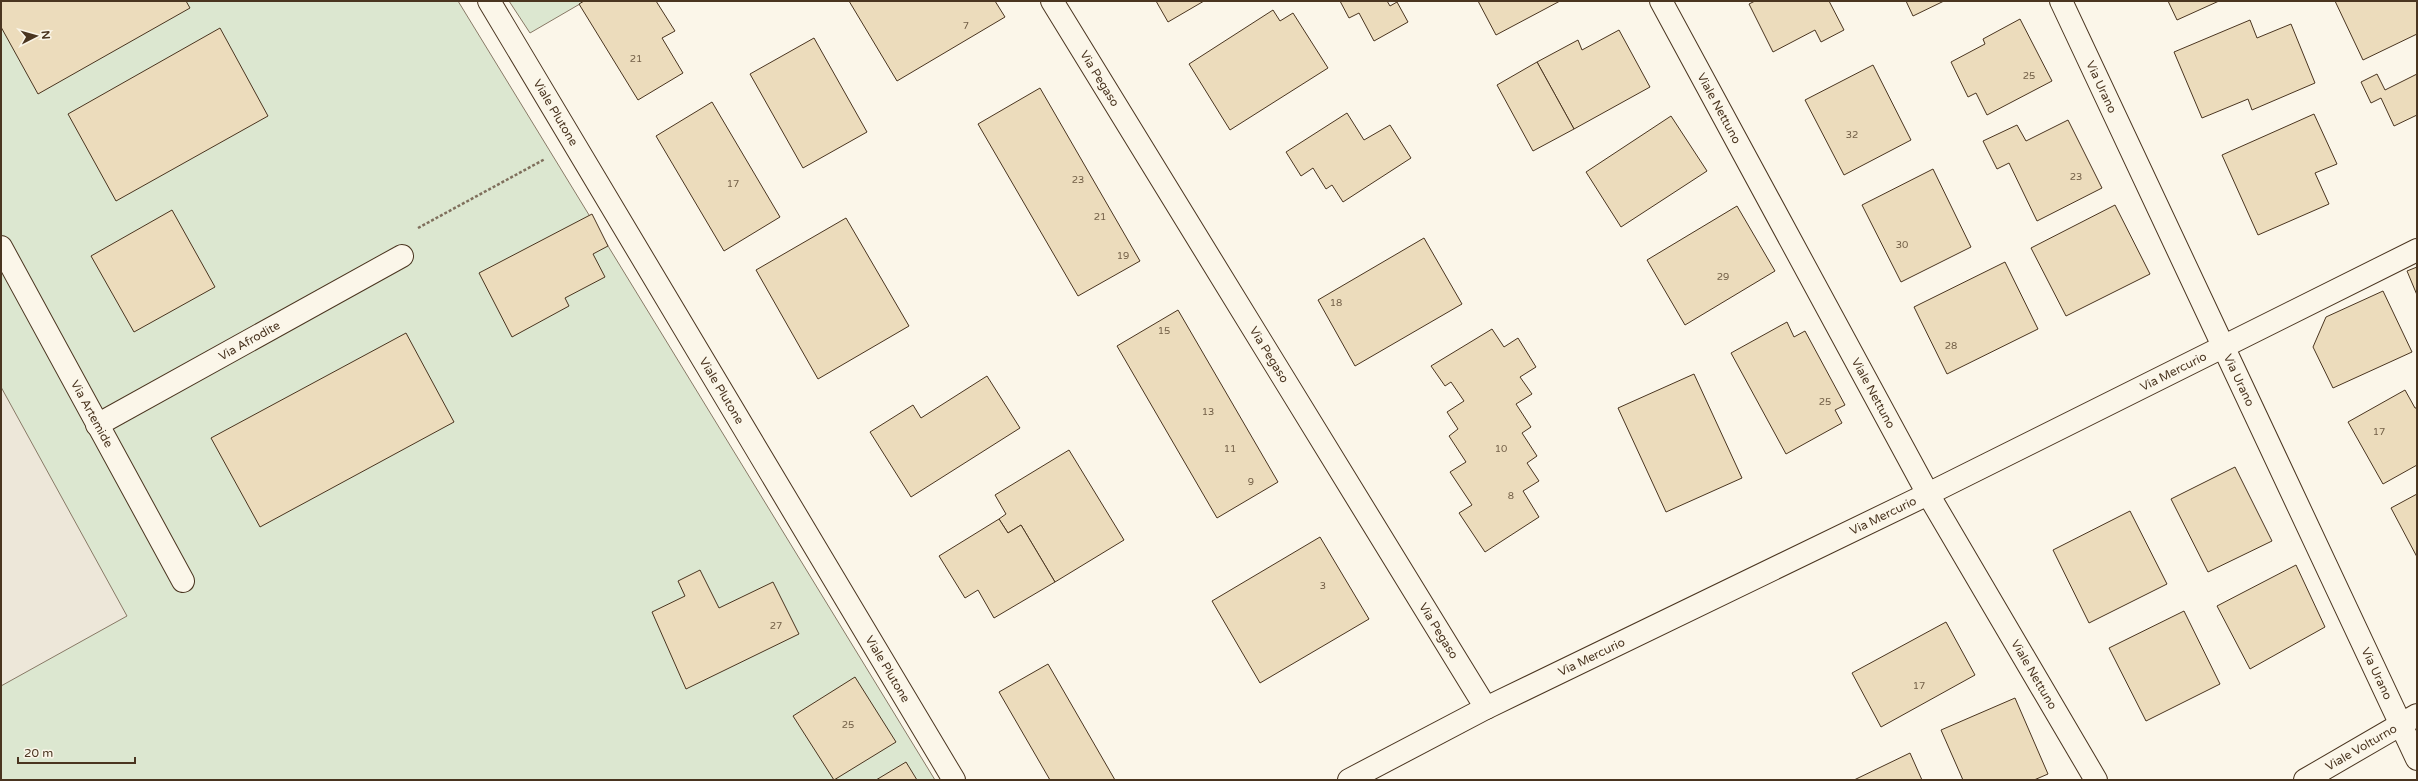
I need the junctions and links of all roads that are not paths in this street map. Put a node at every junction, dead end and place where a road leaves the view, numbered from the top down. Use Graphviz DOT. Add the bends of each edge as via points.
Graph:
graph roads {
  1 [pos="489,1"];
  2 [pos="1052,1"];
  3 [pos="1661,1"];
  4 [pos="2061,1"];
  5 [pos="1,247"];
  6 [pos="2417,250"];
  7 [pos="402,256"];
  8 [pos="8,279"];
  9 [pos="2222,348"];
  10 [pos="97,425"];
  11 [pos="1928,494"];
  12 [pos="183,581"];
  13 [pos="1486,708"];
  14 [pos="2408,720"];
  15 [pos="2417,759"];
  16 [pos="954,780"];
  17 [pos="1349,780"];
  18 [pos="2096,780"];
  19 [pos="2305,780"];
  1 -- 16 [label="street, Viale Plutone"];
  2 -- 13 [label="street, Via Pegaso"];
  3 -- 11 [label="street, Viale Nettuno"];
  4 -- 9 [label="street, Via Urano"];
  5 -- 8 [label="street, Via Artemide"];
  6 -- 9 [label="street, Via Mercurio"];
  7 -- 10 [label="street, Via Afrodite"];
  8 -- 10 [label="street, Via Artemide"];
  9 -- 11 [label="street, Via Mercurio"];
  9 -- 14 [label="street, Via Urano"];
  10 -- 12 [label="street, Via Artemide"];
  11 -- 13 [label="street, Via Mercurio"];
  11 -- 18 [label="street, Viale Nettuno"];
  13 -- 17 [label="street, Via Mercurio"];
  14 -- 15 [label="street, Via Urano"];
  14 -- 19 [label="street, Viale Volturno"];
}
